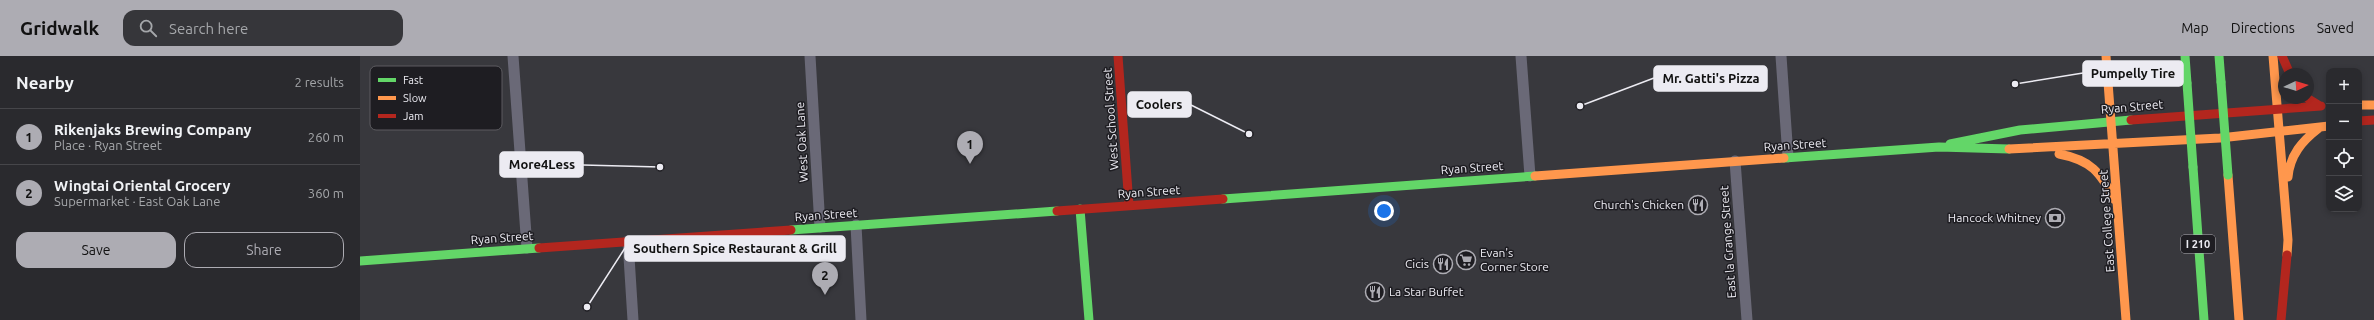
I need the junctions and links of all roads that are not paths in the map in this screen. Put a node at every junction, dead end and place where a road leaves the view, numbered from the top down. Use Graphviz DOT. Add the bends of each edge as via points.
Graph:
graph roads {
  1 [pos="513,56"];
  2 [pos="810,56"];
  3 [pos="1118,56"];
  4 [pos="1521,56"];
  5 [pos="1780,56"];
  6 [pos="2106,56"];
  7 [pos="2185,56"];
  8 [pos="2219,56"];
  9 [pos="2273,56"];
  10 [pos="2282,56"];
  11 [pos="2287,68"];
  12 [pos="2314,101"];
  13 [pos="2374,105"];
  14 [pos="2325,106"];
  15 [pos="2362,106"];
  16 [pos="2276,108"];
  17 [pos="2374,120"];
  18 [pos="2112,121"];
  19 [pos="2362,121"];
  20 [pos="2326,127"];
  21 [pos="2319,128"];
  22 [pos="2279,133"];
  23 [pos="2114,145"];
  24 [pos="1939,147"];
  25 [pos="2035,150"];
  26 [pos="1788,158"];
  27 [pos="1735,161"];
  28 [pos="1530,176"];
  29 [pos="1129,205"];
  30 [pos="2118,205"];
  31 [pos="2286,207"];
  32 [pos="1080,208"];
  33 [pos="856,225"];
  34 [pos="820,227"];
  35 [pos="628,241"];
  36 [pos="527,248"];
  37 [pos="360,261"];
  38 [pos="633,320"];
  39 [pos="861,320"];
  40 [pos="1089,320"];
  41 [pos="1747,320"];
  42 [pos="2126,320"];
  43 [pos="2204,320"];
  44 [pos="2239,320"];
  45 [pos="2281,320"];
  1 -- 36 [label="street"];
  2 -- 34 [label="street, West Oak Lane"];
  3 -- 29 [label="main road, West School Street"];
  4 -- 28 [label="street"];
  5 -- 26 [label="street"];
  6 -- 18 [label="main road, East College Street"];
  7 -- 43 [label="main road, I 210, bridge"];
  8 -- 44 [label="main road, I 210, bridge"];
  9 -- 16 [label="main road"];
  10 -- 11 [label="main road"];
  12 -- 14 [label="main road"];
  13 -- 15 [label="main road"];
  14 -- 16 [label="main road, Ryan Street"];
  16 -- 18 [label="main road, Ryan Street"];
  16 -- 22 [label="main road"];
  17 -- 19 [label="main road"];
  18 -- 23 [label="main road, East College Street"];
  18 -- 24 [label="main road, Ryan Street" via="2038,127 1980,136"];
  20 -- 21 [label="main road, Ryan Street"];
  21 -- 22 [label="main road, Ryan Street"];
  21 -- 31 [label="main road" via="2299,144 2292,156"];
  22 -- 23 [label="main road, Ryan Street"];
  22 -- 31 [label="main road"];
  23 -- 25 [label="main road, Ryan Street"];
  23 -- 30 [label="main road, East College Street"];
  24 -- 25 [label="main road, Ryan Street" via="1989,151"];
  24 -- 26 [label="main road, Ryan Street"];
  25 -- 30 [label="main road" via="2075,156 2088,161 2101,174"];
  26 -- 27 [label="main road, Ryan Street"];
  27 -- 28 [label="main road, Ryan Street"];
  27 -- 41 [label="street, East la Grange Street"];
  28 -- 29 [label="main road, Ryan Street"];
  29 -- 32 [label="main road, Ryan Street"];
  30 -- 42 [label="main road, East College Street"];
  31 -- 45 [label="main road" via="2288,240"];
  32 -- 33 [label="main road, Ryan Street"];
  32 -- 40 [label="main road"];
  33 -- 34 [label="main road, Ryan Street"];
  33 -- 39 [label="street"];
  34 -- 35 [label="main road, Ryan Street"];
  35 -- 36 [label="main road, Ryan Street"];
  35 -- 38 [label="street"];
  36 -- 37 [label="main road, Ryan Street"];
}
